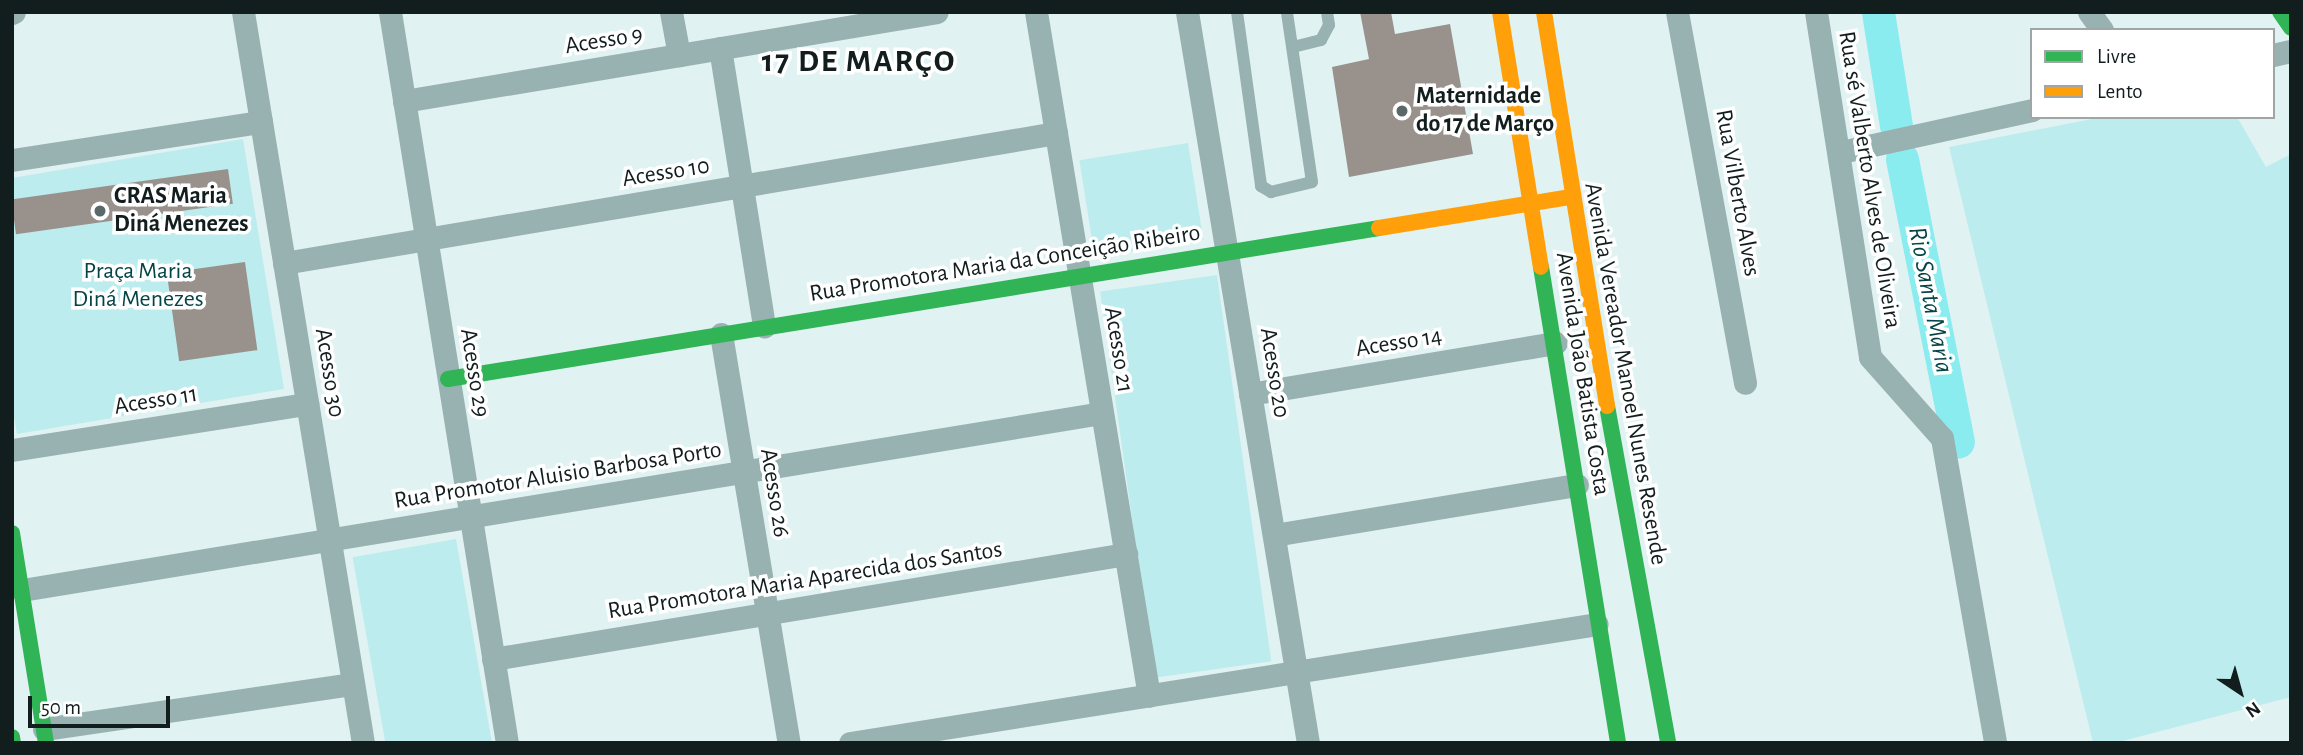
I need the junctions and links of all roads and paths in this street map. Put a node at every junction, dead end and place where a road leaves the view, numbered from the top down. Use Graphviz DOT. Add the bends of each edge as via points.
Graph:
graph roads {
  1 [pos="243,12"];
  2 [pos="390,12"];
  3 [pos="671,12"];
  4 [pos="937,12"];
  5 [pos="1036,12"];
  6 [pos="1187,12"];
  7 [pos="1237,12"];
  8 [pos="1287,12"];
  9 [pos="1326,12"];
  10 [pos="1500,12"];
  11 [pos="1544,12"];
  12 [pos="1677,12"];
  13 [pos="1816,12"];
  14 [pos="2089,12"];
  15 [pos="2280,12"];
  16 [pos="2101,28"];
  17 [pos="2291,29"];
  18 [pos="1293,47"];
  19 [pos="720,48"];
  20 [pos="678,55"];
  21 [pos="404,101"];
  22 [pos="2030,110"];
  23 [pos="261,122"];
  24 [pos="1056,133"];
  25 [pos="1841,152"];
  26 [pos="12,160"];
  27 [pos="742,188"];
  28 [pos="1570,197"];
  29 [pos="1533,205"];
  30 [pos="426,239"];
  31 [pos="1226,250"];
  32 [pos="284,262"];
  33 [pos="1079,275"];
  34 [pos="764,327"];
  35 [pos="721,334"];
  36 [pos="1556,343"];
  37 [pos="449,379"];
  38 [pos="1745,383"];
  39 [pos="1250,394"];
  40 [pos="307,404"];
  41 [pos="1102,413"];
  42 [pos="12,450"];
  43 [pos="744,472"];
  44 [pos="1577,485"];
  45 [pos="471,517"];
  46 [pos="12,533"];
  47 [pos="1274,535"];
  48 [pos="329,540"];
  49 [pos="1126,554"];
  50 [pos="22,590"];
  51 [pos="767,614"];
  52 [pos="1597,624"];
  53 [pos="494,659"];
  54 [pos="1297,673"];
  55 [pos="353,684"];
  56 [pos="1149,696"];
  57 [pos="971,733"];
  58 [pos="45,736"];
  59 [pos="12,737"];
  60 [pos="13,743"];
  61 [pos="363,743"];
  62 [pos="507,743"];
  63 [pos="789,743"];
  64 [pos="850,743"];
  65 [pos="1308,743"];
  66 [pos="1618,743"];
  67 [pos="1668,743"];
  68 [pos="1995,743"];
  1 -- 23 [label="street, Acesso 30"];
  2 -- 21 [label="street, Acesso 29"];
  3 -- 20 [label="street"];
  4 -- 19 [label="street, Acesso 9"];
  5 -- 24 [label="street, Acesso 21"];
  6 -- 31 [label="street, Acesso 20"];
  7 -- 18 [label="lane" via="1261,186 1270,192 1311,182"];
  8 -- 18 [label="lane"];
  9 -- 18 [label="lane" via="1329,25 1321,40"];
  10 -- 29 [label="street, Avenida João Batista Costa"];
  11 -- 28 [label="street, Avenida Vereador Manoel Nunes Resende"];
  12 -- 38 [label="street, Rua Vilberto Alves"];
  13 -- 25 [label="street, Rua sé Valberto Alves de Oliveira"];
  14 -- 16 [label="street"];
  15 -- 17 [label="street"];
  19 -- 20 [label="street, Acesso 9"];
  19 -- 27 [label="street"];
  20 -- 21 [label="street, Acesso 9"];
  21 -- 30 [label="street, Acesso 29"];
  22 -- 25 [label="street"];
  23 -- 26 [label="street"];
  23 -- 32 [label="street, Acesso 30"];
  24 -- 27 [label="street, Acesso 10"];
  24 -- 33 [label="street, Acesso 21"];
  25 -- 68 [label="street, Rua sé Valberto Alves de Oliveira" via="1870,357 1942,438"];
  27 -- 30 [label="street, Acesso 10"];
  27 -- 34 [label="street"];
  28 -- 29 [label="street, Rua Promotora Maria da Conceição Ribeiro"];
  28 -- 67 [label="street, Avenida Vereador Manoel Nunes Resende"];
  29 -- 31 [label="street, Rua Promotora Maria da Conceição Ribeiro"];
  29 -- 36 [label="street, Avenida João Batista Costa"];
  30 -- 32 [label="street, Acesso 10"];
  30 -- 37 [label="street, Acesso 29"];
  31 -- 33 [label="street, Rua Promotora Maria da Conceição Ribeiro"];
  31 -- 39 [label="street, Acesso 20"];
  32 -- 40 [label="street, Acesso 30"];
  33 -- 34 [label="street, Rua Promotora Maria da Conceição Ribeiro"];
  33 -- 41 [label="street, Acesso 21"];
  34 -- 35 [label="street, Rua Promotora Maria da Conceição Ribeiro"];
  35 -- 37 [label="street, Rua Promotora Maria da Conceição Ribeiro"];
  35 -- 43 [label="street, Acesso 26"];
  36 -- 39 [label="street, Acesso 14"];
  36 -- 44 [label="street, Avenida João Batista Costa"];
  37 -- 45 [label="street, Acesso 29"];
  39 -- 47 [label="street, Acesso 20"];
  40 -- 42 [label="street, Acesso 11"];
  40 -- 48 [label="street, Acesso 30"];
  41 -- 43 [label="street, Rua Promotor Aluisio Barbosa Porto"];
  41 -- 49 [label="street, Acesso 21"];
  43 -- 45 [label="street, Rua Promotor Aluisio Barbosa Porto"];
  43 -- 51 [label="street, Acesso 26"];
  44 -- 47 [label="street"];
  44 -- 52 [label="street, Avenida João Batista Costa"];
  45 -- 48 [label="street, Rua Promotor Aluisio Barbosa Porto"];
  45 -- 53 [label="street, Acesso 29"];
  46 -- 50 [label="street"];
  47 -- 54 [label="street, Acesso 20"];
  48 -- 50 [label="street, Rua Promotor Aluisio Barbosa Porto"];
  48 -- 55 [label="street, Acesso 30"];
  49 -- 51 [label="street, Rua Promotora Maria Aparecida dos Santos"];
  49 -- 56 [label="street, Acesso 21"];
  50 -- 58 [label="street"];
  51 -- 53 [label="street, Rua Promotora Maria Aparecida dos Santos"];
  51 -- 63 [label="street, Acesso 26"];
  52 -- 54 [label="street"];
  52 -- 66 [label="street, Avenida João Batista Costa"];
  53 -- 62 [label="street, Acesso 29"];
  54 -- 56 [label="street"];
  54 -- 65 [label="street, Acesso 20"];
  55 -- 58 [label="street"];
  55 -- 61 [label="street, Acesso 30"];
  56 -- 57 [label="street"];
  57 -- 64 [label="street"];
  59 -- 60 [label="street"];
}
